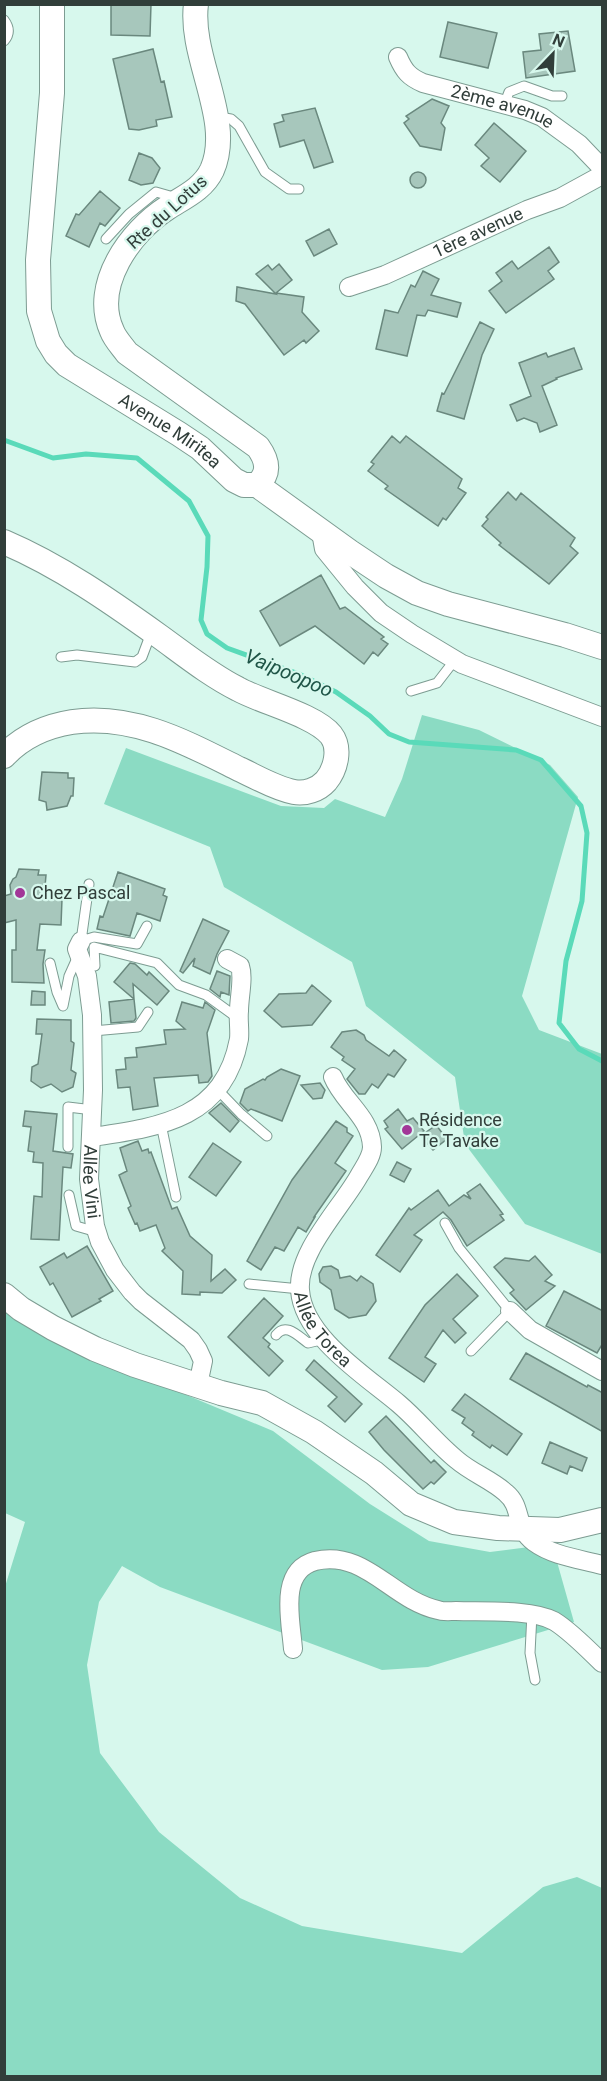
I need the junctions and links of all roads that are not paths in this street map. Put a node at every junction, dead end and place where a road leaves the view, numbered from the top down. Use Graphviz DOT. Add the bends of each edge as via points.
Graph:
graph roads {
  1 [pos="52,4"];
  2 [pos="195,4"];
  3 [pos="4,20"];
  4 [pos="4,41"];
  5 [pos="398,57"];
  6 [pos="562,96"];
  7 [pos="504,105"];
  8 [pos="215,120"];
  9 [pos="603,168"];
  10 [pos="603,175"];
  11 [pos="299,189"];
  12 [pos="183,200"];
  13 [pos="106,239"];
  14 [pos="349,287"];
  15 [pos="257,485"];
  16 [pos="321,532"];
  17 [pos="4,542"];
  18 [pos="152,631"];
  19 [pos="603,647"];
  20 [pos="61,657"];
  21 [pos="454,661"];
  22 [pos="411,691"];
  23 [pos="603,717"];
  24 [pos="4,756"];
  25 [pos="89,884"];
  26 [pos="147,926"];
  27 [pos="80,948"];
  28 [pos="227,959"];
  29 [pos="50,963"];
  30 [pos="95,966"];
  31 [pos="148,1012"];
  32 [pos="239,1019"];
  33 [pos="93,1031"];
  34 [pos="333,1077"];
  35 [pos="218,1090"];
  36 [pos="93,1110"];
  37 [pos="161,1124"];
  38 [pos="267,1136"];
  39 [pos="92,1137"];
  40 [pos="68,1147"];
  41 [pos="69,1195"];
  42 [pos="176,1197"];
  43 [pos="445,1223"];
  44 [pos="97,1232"];
  45 [pos="249,1284"];
  46 [pos="300,1289"];
  47 [pos="4,1295"];
  48 [pos="510,1311"];
  49 [pos="276,1335"];
  50 [pos="325,1339"];
  51 [pos="471,1351"];
  52 [pos="603,1371"];
  53 [pos="198,1385"];
  54 [pos="603,1520"];
  55 [pos="521,1529"];
  56 [pos="603,1565"];
  57 [pos="532,1614"];
  58 [pos="293,1649"];
  59 [pos="603,1663"];
  60 [pos="535,1680"];
  1 -- 15 [label="main road, Avenue Miritea" via="52,93 38,260 39,311 48,341 67,364 200,448 234,480"];
  2 -- 8 [label="main road, Rte du Lotus" via="197,40"];
  3 -- 4 [label="lane" via="9,30"];
  5 -- 7 [label="street, 2ème avenue" via="413,79"];
  6 -- 7 [label="lane" via="517,87 509,92"];
  7 -- 9 [label="street, 2ème avenue" via="543,117"];
  8 -- 11 [label="lane" via="231,119 265,172 289,189"];
  8 -- 12 [label="main road, Rte du Lotus" via="218,146 210,172"];
  10 -- 14 [label="street, 1ère avenue" via="560,198"];
  12 -- 13 [label="lane" via="156,192"];
  12 -- 15 [label="main road, Rte du Lotus" via="167,208 125,246 107,294 108,320 127,353 258,447 267,462"];
  15 -- 16 [label="main road, Avenue Miritea"];
  16 -- 19 [label="main road, Avenue Miritea" via="423,596"];
  16 -- 21 [label="street" via="324,549 334,564 375,607"];
  17 -- 18 [label="main road" via="63,571"];
  18 -- 20 [label="lane" via="142,657 135,662 76,655"];
  18 -- 24 [label="main road" via="237,689 319,725 331,735 336,747 334,766 326,781 311,791 293,792 174,738 110,721 55,726 23,740"];
  21 -- 22 [label="lane" via="437,683"];
  21 -- 23 [label="street"];
  25 -- 27 [label="lane"];
  26 -- 27 [label="lane" via="137,944 94,937"];
  27 -- 29 [label="lane" via="63,1006"];
  27 -- 33 [label="street, Allée Vini"];
  28 -- 32 [label="street" via="235,961 242,973"];
  30 -- 32 [label="lane" via="94,947 157,963 179,985 206,995"];
  31 -- 33 [label="lane" via="138,1027"];
  32 -- 35 [label="street" via="232,1064"];
  33 -- 36 [label="street, Allée Vini"];
  34 -- 46 [label="street, Allée Torea" via="362,1117 372,1146 352,1188 312,1248 301,1273"];
  35 -- 37 [label="street" via="194,1111"];
  35 -- 38 [label="lane"];
  36 -- 39 [label="street, Allée Vini"];
  36 -- 40 [label="lane" via="68,1107"];
  37 -- 39 [label="street"];
  37 -- 42 [label="lane"];
  39 -- 44 [label="street, Allée Vini" via="88,1179"];
  41 -- 44 [label="lane" via="76,1226"];
  43 -- 48 [label="lane" via="459,1248"];
  44 -- 53 [label="street, Allée Vini" via="115,1270 132,1292 198,1350 203,1361"];
  45 -- 46 [label="lane"];
  46 -- 50 [label="street, Allée Torea" via="307,1316"];
  47 -- 53 [label="main road" via="53,1328 95,1349"];
  48 -- 51 [label="lane"];
  48 -- 52 [label="street" via="530,1330"];
  49 -- 50 [label="lane" via="285,1328 308,1343"];
  50 -- 55 [label="street, Allée Torea" via="459,1462 507,1493 515,1503"];
  53 -- 55 [label="main road" via="262,1403 314,1432 411,1504 454,1522"];
  54 -- 55 [label="main road" via="560,1530"];
  55 -- 56 [label="street" via="546,1550"];
  57 -- 58 [label="street" via="439,1611 413,1602 360,1566 327,1559 298,1570 292,1582 289,1593"];
  57 -- 59 [label="street" via="555,1622"];
  57 -- 60 [label="lane" via="530,1653"];
}
